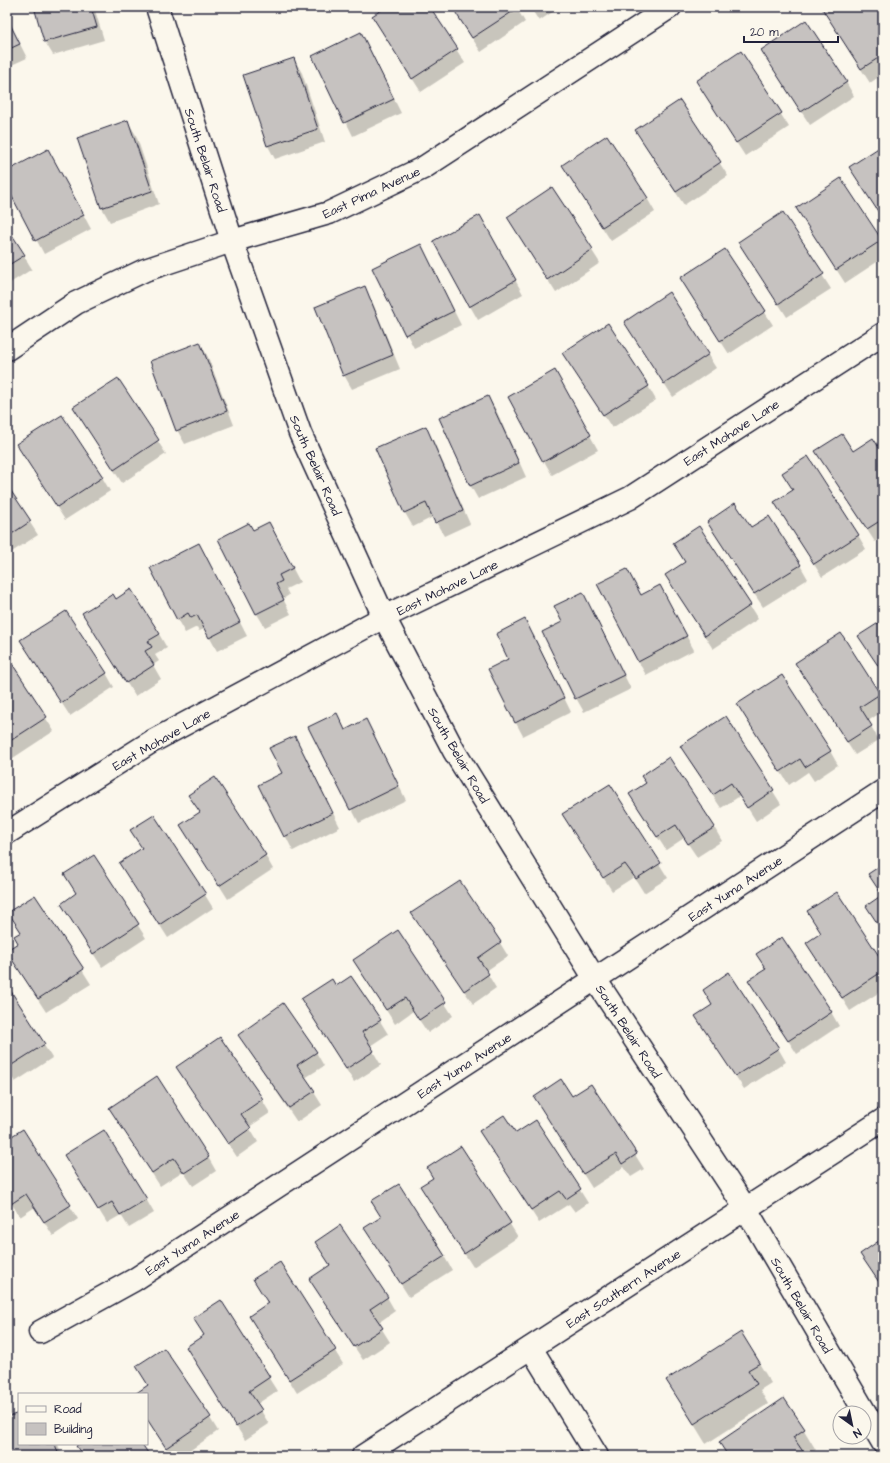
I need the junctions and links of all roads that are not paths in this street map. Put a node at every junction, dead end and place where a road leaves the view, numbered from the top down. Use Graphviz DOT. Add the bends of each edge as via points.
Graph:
graph roads {
  1 [pos="157,7"];
  2 [pos="670,7"];
  3 [pos="232,241"];
  4 [pos="880,344"];
  5 [pos="7,349"];
  6 [pos="384,617"];
  7 [pos="883,791"];
  8 [pos="7,833"];
  9 [pos="595,979"];
  10 [pos="883,1120"];
  11 [pos="746,1209"];
  12 [pos="40,1332"];
  13 [pos="531,1348"];
  14 [pos="883,1443"];
  15 [pos="363,1456"];
  16 [pos="597,1456"];
  1 -- 3 [label="street, South Belair Road"];
  2 -- 3 [label="street, East Pima Avenue" via="423,168 329,213"];
  3 -- 5 [label="street, East Pima Avenue" via="146,270 76,303"];
  3 -- 6 [label="street, South Belair Road" via="300,433"];
  4 -- 6 [label="street, East Mohave Lane" via="630,498"];
  6 -- 8 [label="street, East Mohave Lane" via="151,742"];
  6 -- 9 [label="street, South Belair Road" via="454,751"];
  7 -- 9 [label="street, East Yuma Avenue"];
  9 -- 11 [label="street, South Belair Road"];
  9 -- 12 [label="street, East Yuma Avenue" via="134,1280"];
  10 -- 11 [label="street, East Southern Avenue"];
  11 -- 13 [label="street, East Southern Avenue"];
  11 -- 14 [label="street, South Belair Road"];
  13 -- 15 [label="street, East Southern Avenue"];
  13 -- 16 [label="street"];
}
